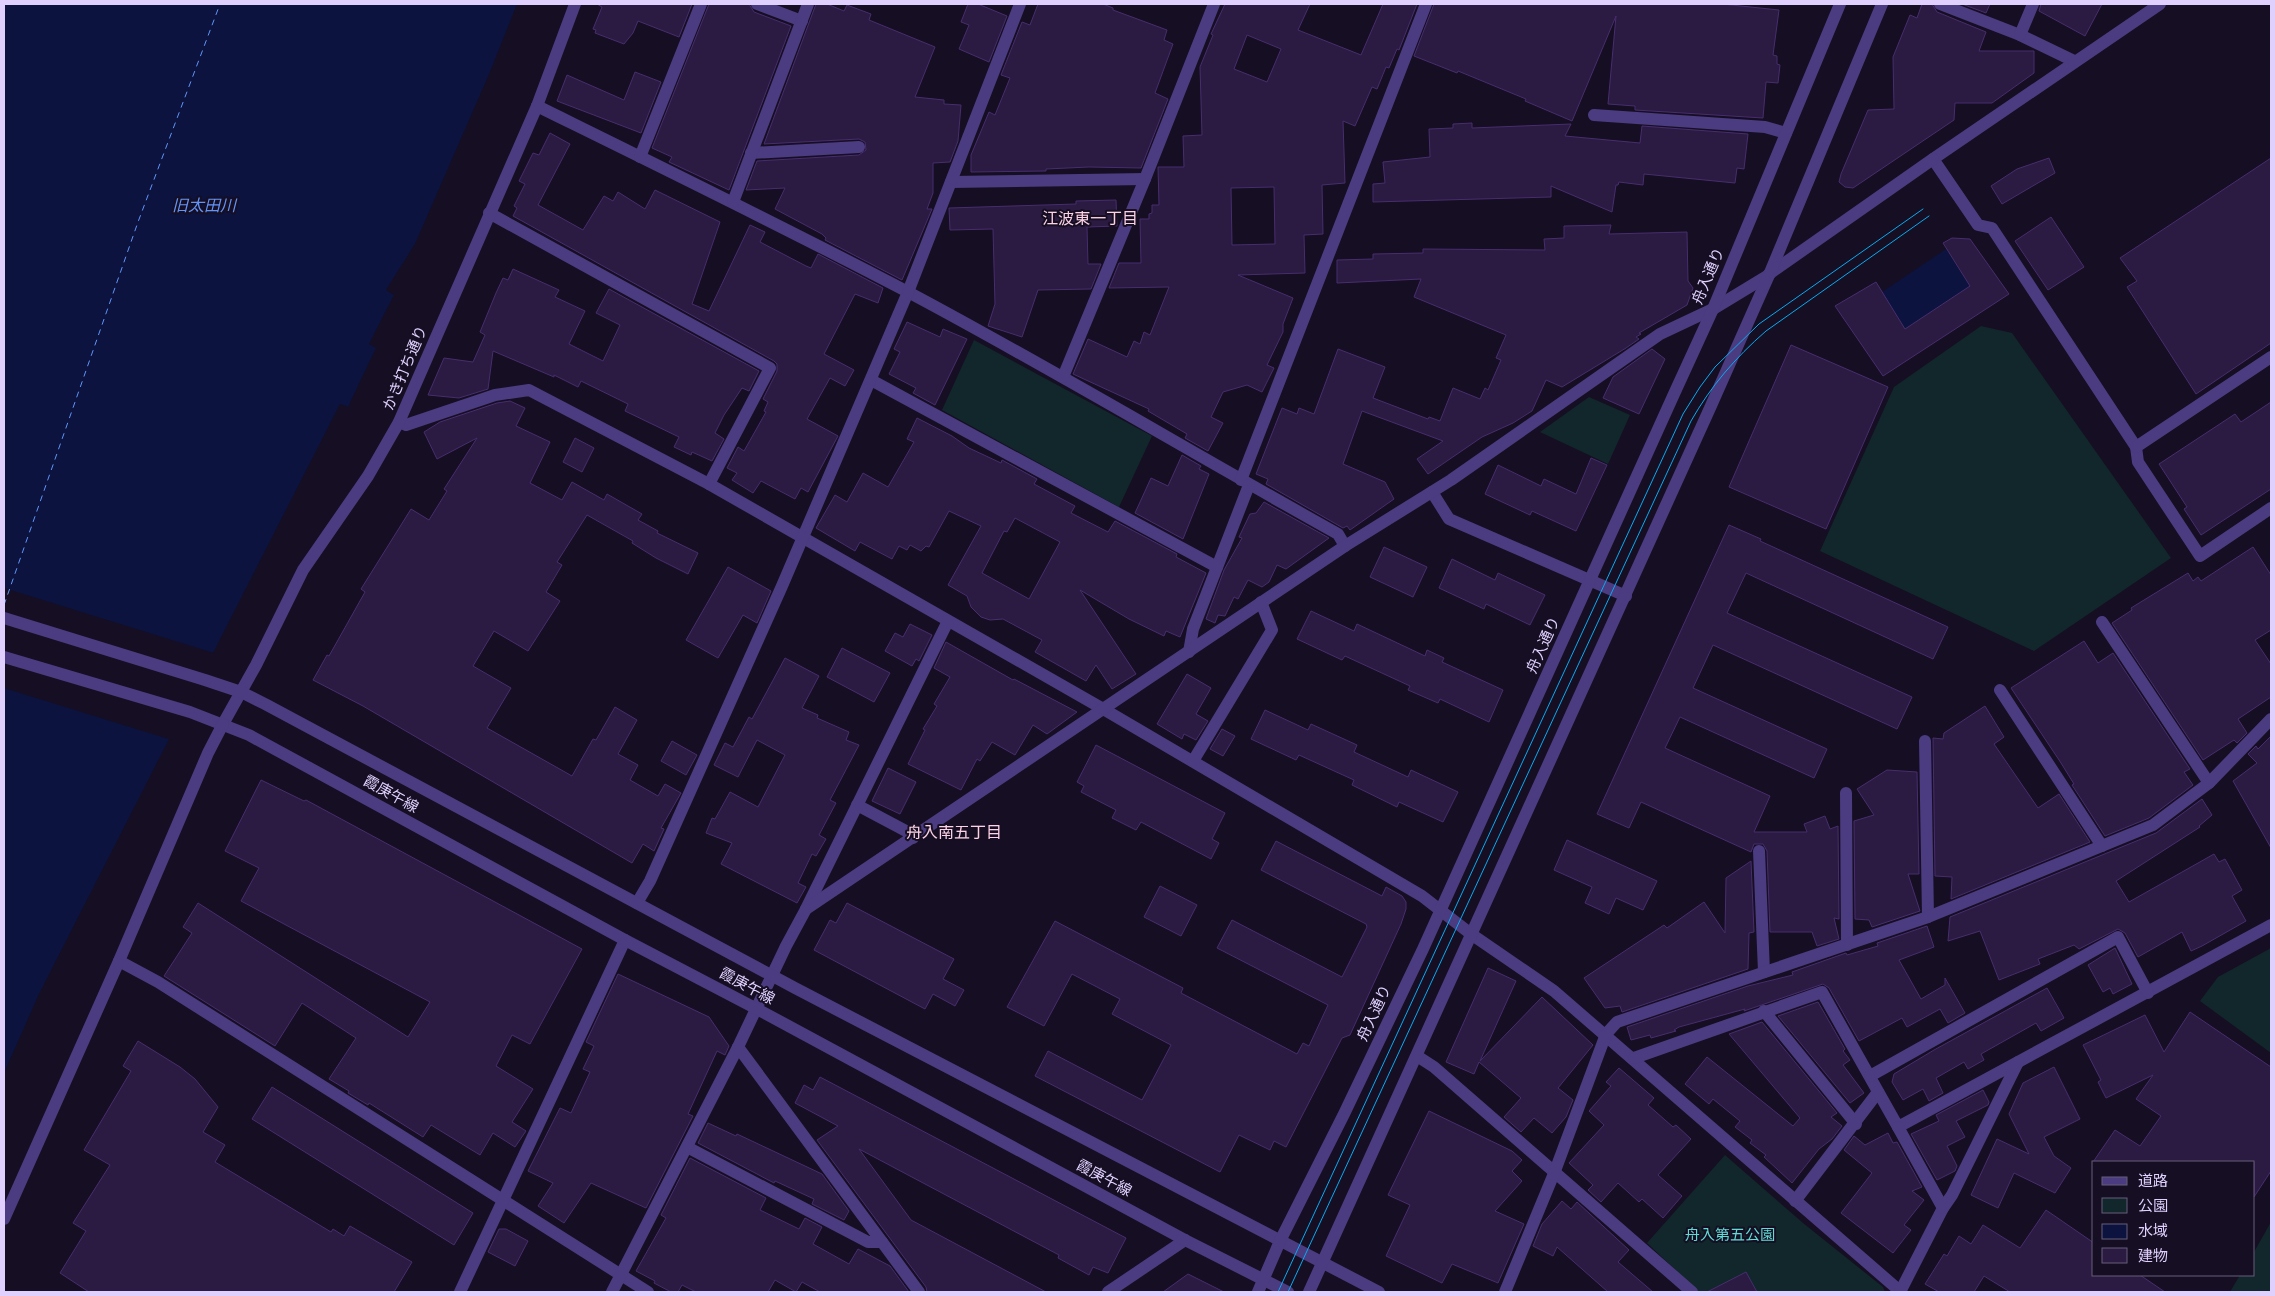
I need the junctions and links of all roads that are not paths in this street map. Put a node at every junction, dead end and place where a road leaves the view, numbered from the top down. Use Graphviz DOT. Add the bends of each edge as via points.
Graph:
graph roads {
  1 [pos="575,4"];
  2 [pos="701,4"];
  3 [pos="757,4"];
  4 [pos="808,4"];
  5 [pos="1020,4"];
  6 [pos="1214,4"];
  7 [pos="1426,4"];
  8 [pos="1840,4"];
  9 [pos="1882,4"];
  10 [pos="1940,4"];
  11 [pos="2033,4"];
  12 [pos="2160,4"];
  13 [pos="802,20"];
  14 [pos="2020,35"];
  15 [pos="2074,61"];
  16 [pos="536,106"];
  17 [pos="1594,115"];
  18 [pos="1786,133"];
  19 [pos="859,147"];
  20 [pos="751,153"];
  21 [pos="640,157"];
  22 [pos="1933,159"];
  23 [pos="1145,179"];
  24 [pos="951,182"];
  25 [pos="733,202"];
  26 [pos="489,214"];
  27 [pos="1769,275"];
  28 [pos="908,292"];
  29 [pos="1713,309"];
  30 [pos="2271,357"];
  31 [pos="1063,377"];
  32 [pos="871,380"];
  33 [pos="399,422"];
  34 [pos="2136,447"];
  35 [pos="1245,482"];
  36 [pos="709,484"];
  37 [pos="1432,492"];
  38 [pos="2271,508"];
  39 [pos="803,539"];
  40 [pos="1345,546"];
  41 [pos="1217,567"];
  42 [pos="1590,580"];
  43 [pos="1626,596"];
  44 [pos="1261,602"];
  45 [pos="4,618"];
  46 [pos="948,622"];
  47 [pos="2102,622"];
  48 [pos="1189,652"];
  49 [pos="4,657"];
  50 [pos="2000,690"];
  51 [pos="241,692"];
  52 [pos="1105,710"];
  53 [pos="2271,719"];
  54 [pos="223,724"];
  55 [pos="1924,740"];
  56 [pos="1193,761"];
  57 [pos="2209,783"];
  58 [pos="1846,793"];
  59 [pos="857,805"];
  60 [pos="913,838"];
  61 [pos="2102,846"];
  62 [pos="1759,850"];
  63 [pos="637,903"];
  64 [pos="806,909"];
  65 [pos="1440,910"];
  66 [pos="1928,917"];
  67 [pos="2271,925"];
  68 [pos="1471,934"];
  69 [pos="624,940"];
  70 [pos="1847,945"];
  71 [pos="119,961"];
  72 [pos="1764,972"];
  73 [pos="772,975"];
  74 [pos="2148,993"];
  75 [pos="757,1009"];
  76 [pos="1764,1011"];
  77 [pos="1606,1034"];
  78 [pos="738,1047"];
  79 [pos="1417,1056"];
  80 [pos="1634,1058"];
  81 [pos="2018,1062"];
  82 [pos="1870,1076"];
  83 [pos="1878,1092"];
  84 [pos="1856,1124"];
  85 [pos="1898,1127"];
  86 [pos="687,1147"];
  87 [pos="1555,1171"];
  88 [pos="502,1200"];
  89 [pos="1794,1201"];
  90 [pos="1943,1208"];
  91 [pos="4,1219"];
  92 [pos="1185,1240"];
  93 [pos="1280,1241"];
  94 [pos="882,1242"];
  95 [pos="1323,1262"];
  96 [pos="621,1275"];
  97 [pos="1264,1279"];
  98 [pos="460,1292"];
  99 [pos="612,1292"];
  100 [pos="648,1292"];
  101 [pos="919,1292"];
  102 [pos="1108,1292"];
  103 [pos="1258,1292"];
  104 [pos="1288,1292"];
  105 [pos="1309,1292"];
  106 [pos="1379,1292"];
  107 [pos="1506,1292"];
  108 [pos="1692,1292"];
  109 [pos="1901,1292"];
  1 -- 16 [label="street, かき打ち通り"];
  2 -- 21 [label="street"];
  3 -- 13 [label="street"];
  4 -- 13 [label="street"];
  5 -- 24 [label="street"];
  6 -- 23 [label="street"];
  7 -- 35 [label="street"];
  8 -- 18 [label="street, 舟入通り"];
  9 -- 27 [label="street"];
  10 -- 14 [label="street"];
  11 -- 14 [label="street"];
  12 -- 15 [label="street"];
  13 -- 20 [label="street"];
  14 -- 15 [label="street"];
  15 -- 22 [label="street"];
  16 -- 21 [label="street"];
  16 -- 26 [label="street, かき打ち通り"];
  17 -- 18 [label="street" via="1764,127"];
  18 -- 29 [label="street, 舟入通り"];
  19 -- 20 [label="street"];
  20 -- 25 [label="street"];
  21 -- 25 [label="street"];
  22 -- 27 [label="street"];
  22 -- 34 [label="street" via="1978,225 1992,228"];
  23 -- 24 [label="street"];
  23 -- 31 [label="street"];
  24 -- 28 [label="street"];
  25 -- 28 [label="street"];
  26 -- 33 [label="street, かき打ち通り"];
  26 -- 36 [label="street" via="770,368"];
  27 -- 29 [label="street"];
  27 -- 43 [label="street"];
  28 -- 31 [label="street"];
  28 -- 32 [label="street"];
  29 -- 37 [label="street" via="1660,334"];
  29 -- 42 [label="street, 舟入通り"];
  30 -- 34 [label="street"];
  31 -- 35 [label="street"];
  32 -- 39 [label="street"];
  32 -- 41 [label="street"];
  33 -- 36 [label="street" via="406,425 495,394 529,390"];
  33 -- 51 [label="street, かき打ち通り" via="368,476 304,570"];
  34 -- 38 [label="street" via="2138,462 2200,556"];
  35 -- 40 [label="street" via="1338,534"];
  35 -- 41 [label="street"];
  36 -- 39 [label="street"];
  37 -- 40 [label="street"];
  37 -- 42 [label="street" via="1449,519"];
  39 -- 46 [label="street"];
  39 -- 63 [label="street" via="650,881"];
  40 -- 44 [label="street"];
  41 -- 48 [label="street" via="1193,629"];
  42 -- 43 [label="street"];
  42 -- 65 [label="street, 舟入通り"];
  43 -- 68 [label="street"];
  44 -- 48 [label="street"];
  44 -- 56 [label="street" via="1272,630"];
  45 -- 51 [label="street"];
  46 -- 52 [label="street"];
  46 -- 59 [label="street"];
  47 -- 57 [label="street"];
  48 -- 52 [label="street"];
  49 -- 54 [label="street, 霞庚午線"];
  50 -- 61 [label="street"];
  51 -- 54 [label="street, かき打ち通り"];
  51 -- 63 [label="street"];
  52 -- 56 [label="street"];
  52 -- 60 [label="street"];
  53 -- 57 [label="street"];
  54 -- 69 [label="street, 霞庚午線" via="249,735"];
  54 -- 71 [label="street, かき打ち通り"];
  55 -- 66 [label="street"];
  56 -- 65 [label="street" via="1422,896"];
  57 -- 61 [label="street" via="2153,825"];
  58 -- 70 [label="street"];
  59 -- 60 [label="street"];
  59 -- 64 [label="street"];
  60 -- 64 [label="street"];
  61 -- 66 [label="street"];
  62 -- 72 [label="street"];
  63 -- 73 [label="street"];
  64 -- 73 [label="street"];
  65 -- 68 [label="street"];
  65 -- 93 [label="street, 舟入通り"];
  66 -- 70 [label="street"];
  67 -- 74 [label="street"];
  68 -- 77 [label="street" via="1554,991"];
  68 -- 79 [label="street"];
  69 -- 75 [label="street, 霞庚午線"];
  69 -- 88 [label="street"];
  70 -- 72 [label="street"];
  71 -- 88 [label="street" via="158,982"];
  71 -- 91 [label="street, かき打ち通り"];
  72 -- 77 [label="street" via="1617,1022"];
  73 -- 75 [label="street"];
  73 -- 93 [label="street"];
  74 -- 81 [label="street"];
  74 -- 82 [label="street" via="2118,937"];
  75 -- 78 [label="street"];
  75 -- 92 [label="street, 霞庚午線"];
  76 -- 80 [label="street"];
  76 -- 82 [label="street" via="1822,992"];
  76 -- 84 [label="street"];
  77 -- 80 [label="street"];
  77 -- 87 [label="street"];
  78 -- 86 [label="street"];
  78 -- 94 [label="street"];
  79 -- 87 [label="street"];
  79 -- 95 [label="street"];
  80 -- 89 [label="street"];
  81 -- 85 [label="street"];
  81 -- 90 [label="street"];
  82 -- 83 [label="street"];
  83 -- 84 [label="street"];
  83 -- 85 [label="street"];
  84 -- 89 [label="street"];
  85 -- 90 [label="street"];
  86 -- 94 [label="street" via="868,1242"];
  86 -- 96 [label="street"];
  87 -- 107 [label="street"];
  87 -- 108 [label="street"];
  88 -- 96 [label="street"];
  88 -- 98 [label="street"];
  89 -- 109 [label="street"];
  90 -- 109 [label="street"];
  92 -- 97 [label="street, 霞庚午線"];
  92 -- 102 [label="street"];
  93 -- 95 [label="street"];
  93 -- 97 [label="street, 舟入通り"];
  94 -- 101 [label="street"];
  95 -- 105 [label="street"];
  95 -- 106 [label="street"];
  96 -- 99 [label="street"];
  96 -- 100 [label="street"];
  97 -- 103 [label="street, 舟入通り"];
  97 -- 104 [label="street, 霞庚午線"];
}
